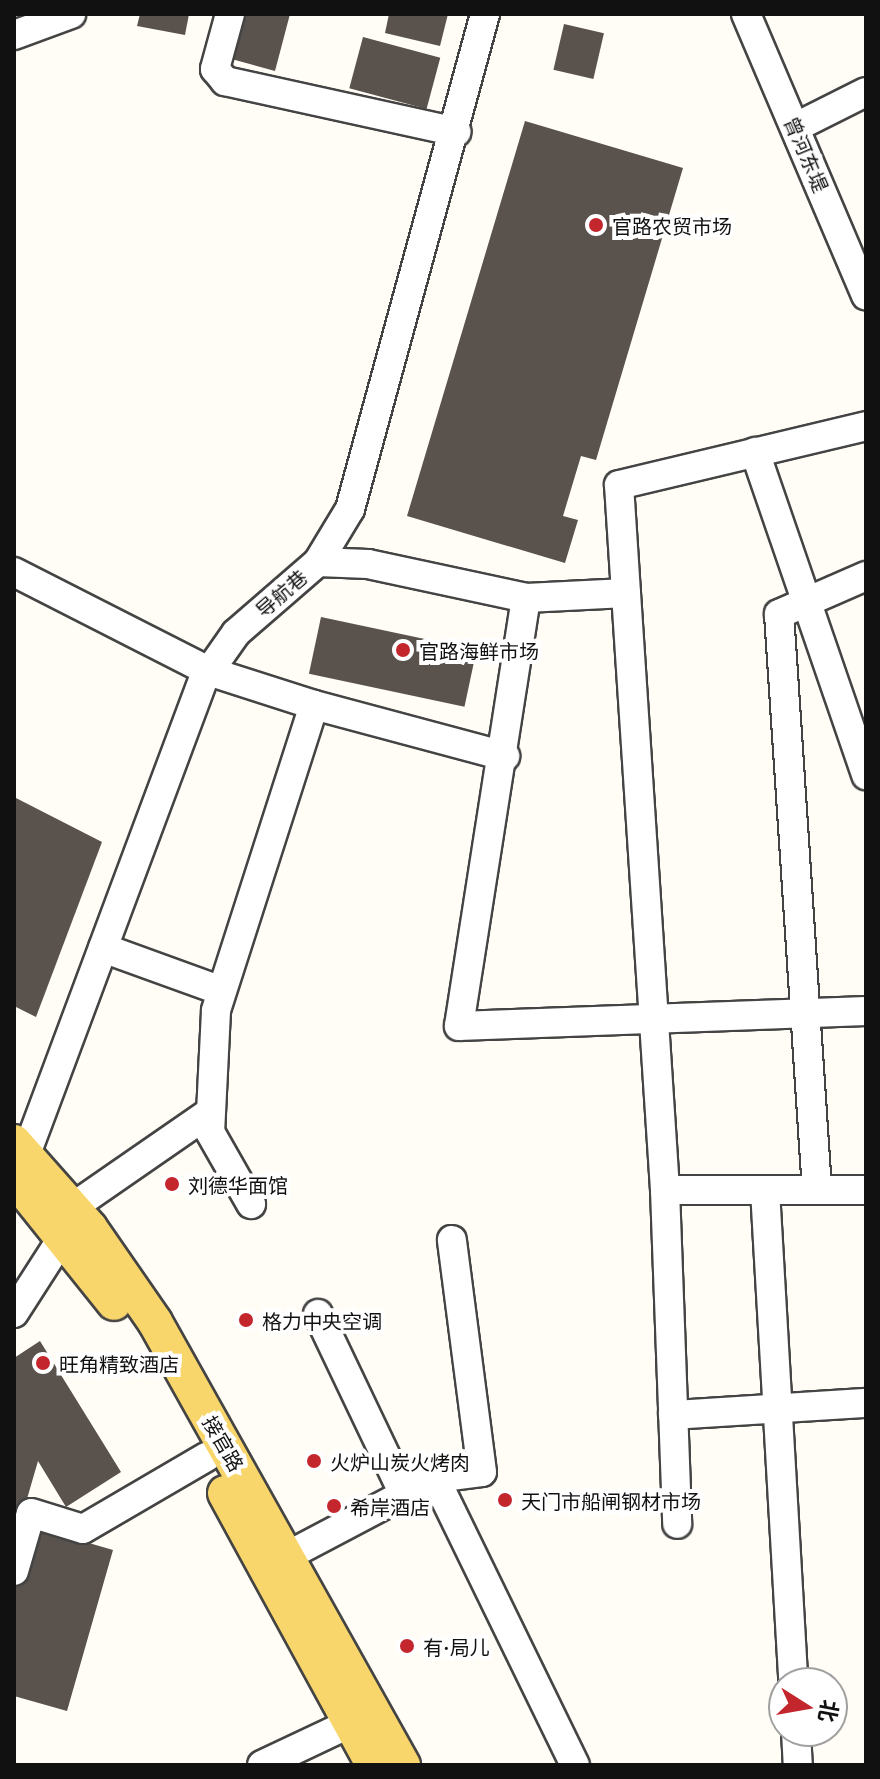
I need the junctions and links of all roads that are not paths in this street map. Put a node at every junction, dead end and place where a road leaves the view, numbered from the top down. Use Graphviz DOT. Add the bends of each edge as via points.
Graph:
graph roads {
  1 [pos="71,14"];
  2 [pos="230,14"];
  3 [pos="485,14"];
  4 [pos="746,14"];
  5 [pos="14,35"];
  6 [pos="866,92"];
  7 [pos="796,127"];
  8 [pos="456,132"];
  9 [pos="866,295"];
  10 [pos="866,426"];
  11 [pos="755,452"];
  12 [pos="318,562"];
  13 [pos="14,572"];
  14 [pos="866,576"];
  15 [pos="626,593"];
  16 [pos="526,598"];
  17 [pos="807,602"];
  18 [pos="208,671"];
  19 [pos="314,705"];
  20 [pos="505,756"];
  21 [pos="866,775"];
  22 [pos="103,948"];
  23 [pos="219,990"];
  24 [pos="866,1011"];
  25 [pos="805,1013"];
  26 [pos="654,1019"];
  27 [pos="210,1112"];
  28 [pos="18,1158"];
  29 [pos="665,1190"];
  30 [pos="765,1190"];
  31 [pos="817,1190"];
  32 [pos="866,1190"];
  33 [pos="251,1204"];
  34 [pos="69,1221"];
  35 [pos="452,1240"];
  36 [pos="14,1313"];
  37 [pos="318,1314"];
  38 [pos="866,1403"];
  39 [pos="777,1409"];
  40 [pos="673,1415"];
  41 [pos="206,1457"];
  42 [pos="435,1478"];
  43 [pos="404,1494"];
  44 [pos="677,1524"];
  45 [pos="287,1556"];
  46 [pos="14,1571"];
  47 [pos="792,1667"];
  48 [pos="351,1723"];
  49 [pos="262,1765"];
  50 [pos="373,1765"];
  51 [pos="403,1765"];
  52 [pos="575,1765"];
  1 -- 5 [label="street"];
  2 -- 8 [label="street" via="215,69 225,81"];
  3 -- 8 [label="street, 导航巷"];
  4 -- 7 [label="street, 曾河东堤"];
  6 -- 7 [label="street"];
  7 -- 9 [label="street, 曾河东堤"];
  8 -- 12 [label="street, 导航巷" via="350,509"];
  10 -- 11 [label="street"];
  11 -- 15 [label="street" via="619,485"];
  11 -- 17 [label="street"];
  12 -- 16 [label="street" via="368,564"];
  12 -- 18 [label="street, 导航巷" via="253,616"];
  13 -- 18 [label="street"];
  14 -- 17 [label="street"];
  15 -- 16 [label="street"];
  15 -- 26 [label="street"];
  16 -- 20 [label="street"];
  17 -- 21 [label="street"];
  17 -- 25 [label="street" via="779,614"];
  18 -- 19 [label="street"];
  18 -- 22 [label="street, 导航巷"];
  19 -- 20 [label="street"];
  19 -- 23 [label="street"];
  20 -- 26 [label="street" via="459,1026"];
  22 -- 23 [label="street"];
  22 -- 28 [label="street, 导航巷"];
  23 -- 27 [label="street"];
  24 -- 25 [label="street"];
  25 -- 26 [label="street"];
  25 -- 31 [label="street"];
  26 -- 29 [label="street"];
  27 -- 33 [label="street" via="217,1151"];
  27 -- 34 [label="street"];
  28 -- 34 [label="main road, 接官路"];
  29 -- 30 [label="street"];
  29 -- 40 [label="street"];
  30 -- 31 [label="street"];
  30 -- 39 [label="street"];
  31 -- 32 [label="street"];
  34 -- 36 [label="street"];
  34 -- 41 [label="main road, 接官路"];
  34 -- 45 [label="main road, 接官路" via="155,1322"];
  35 -- 42 [label="street" via="482,1472"];
  37 -- 43 [label="street"];
  38 -- 39 [label="street"];
  39 -- 40 [label="street"];
  39 -- 47 [label="street"];
  40 -- 44 [label="street"];
  41 -- 46 [label="street" via="83,1529 31,1513"];
  41 -- 48 [label="main road, 接官路"];
  42 -- 43 [label="street"];
  42 -- 52 [label="street"];
  43 -- 45 [label="street"];
  45 -- 51 [label="main road, 接官路"];
  48 -- 49 [label="street"];
  48 -- 50 [label="main road, 接官路"];
}
